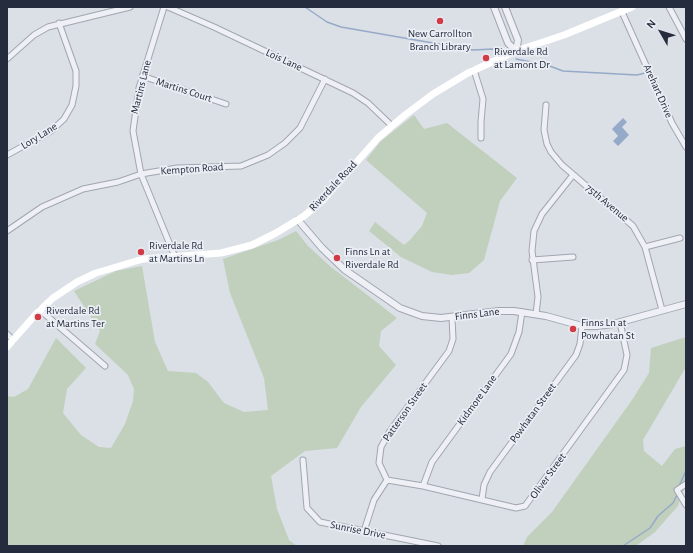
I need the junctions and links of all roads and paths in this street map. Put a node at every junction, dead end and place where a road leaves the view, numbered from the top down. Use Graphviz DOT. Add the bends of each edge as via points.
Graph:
graph roads {
  1 [pos="130,7"];
  2 [pos="164,7"];
  3 [pos="168,7"];
  4 [pos="494,7"];
  5 [pos="505,7"];
  6 [pos="632,7"];
  7 [pos="669,7"];
  8 [pos="622,12"];
  9 [pos="59,23"];
  10 [pos="686,40"];
  11 [pos="516,51"];
  12 [pos="7,59"];
  13 [pos="474,70"];
  14 [pos="142,76"];
  15 [pos="325,79"];
  16 [pos="226,104"];
  17 [pos="546,105"];
  18 [pos="392,126"];
  19 [pos="481,138"];
  20 [pos="686,147"];
  21 [pos="7,155"];
  22 [pos="141,174"];
  23 [pos="573,175"];
  24 [pos="298,220"];
  25 [pos="7,231"];
  26 [pos="680,238"];
  27 [pos="645,247"];
  28 [pos="573,257"];
  29 [pos="175,258"];
  30 [pos="532,260"];
  31 [pos="686,304"];
  32 [pos="40,310"];
  33 [pos="662,310"];
  34 [pos="522,312"];
  35 [pos="536,314"];
  36 [pos="452,317"];
  37 [pos="620,322"];
  38 [pos="582,326"];
  39 [pos="7,334"];
  40 [pos="13,340"];
  41 [pos="7,347"];
  42 [pos="105,366"];
  43 [pos="303,460"];
  44 [pos="387,480"];
  45 [pos="686,484"];
  46 [pos="423,486"];
  47 [pos="482,499"];
  48 [pos="686,505"];
  49 [pos="364,531"];
  50 [pos="438,546"];
  1 -- 9 [label="street"];
  2 -- 14 [label="street, Martins Lane"];
  3 -- 15 [label="street, Lois Lane"];
  4 -- 11 [label="street" via="508,43"];
  5 -- 11 [label="street" via="518,40"];
  6 -- 8 [label="main road, Riverdale Road"];
  7 -- 10 [label="street"];
  8 -- 11 [label="main road, Riverdale Road"];
  8 -- 20 [label="street, Arehart Drive" via="672,123"];
  9 -- 12 [label="street" via="38,32"];
  9 -- 21 [label="street, Lory Lane" via="76,72 72,104 64,119 51,131"];
  11 -- 13 [label="main road, Riverdale Road"];
  13 -- 18 [label="main road, Riverdale Road" via="433,94"];
  13 -- 19 [label="street" via="483,99"];
  14 -- 16 [label="street, Martins Court"];
  14 -- 22 [label="street, Martins Lane" via="133,124"];
  15 -- 18 [label="street, Lois Lane" via="364,100"];
  15 -- 22 [label="street, Kempton Road" via="300,128 268,155 241,166 177,168"];
  17 -- 23 [label="street, 75th Avenue" via="544,125 547,144 557,161"];
  18 -- 24 [label="main road, Riverdale Road" via="373,143 326,196"];
  22 -- 25 [label="street, Kempton Road" via="83,189 61,198 42,207"];
  22 -- 29 [label="street, Martins Lane"];
  23 -- 27 [label="street, 75th Avenue" via="626,218"];
  23 -- 30 [label="street" via="538,220 533,237"];
  24 -- 29 [label="main road, Riverdale Road" via="260,242 245,247 211,255"];
  24 -- 36 [label="street, Finns Lane" via="339,265 389,302 415,315"];
  26 -- 27 [label="street"];
  27 -- 33 [label="street, 75th Avenue"];
  28 -- 30 [label="street"];
  29 -- 32 [label="main road, Riverdale Road" via="143,259 96,273 67,288"];
  30 -- 35 [label="street" via="538,297"];
  31 -- 33 [label="street, Finns Lane"];
  32 -- 40 [label="main road, Riverdale Road"];
  32 -- 42 [label="street"];
  33 -- 37 [label="street, Finns Lane"];
  34 -- 35 [label="street, Finns Lane"];
  34 -- 36 [label="street, Finns Lane" via="499,311"];
  34 -- 46 [label="street, Kidmore Lane" via="514,349 432,462"];
  35 -- 38 [label="street, Finns Lane"];
  36 -- 44 [label="street, Patterson Street" via="453,339 449,351 381,447 379,463"];
  37 -- 38 [label="street, Finns Lane" via="605,326"];
  37 -- 47 [label="street, Oliver Street" via="627,355 624,370 532,498 520,508"];
  38 -- 47 [label="street, Powhatan Street" via="576,355 490,472 484,485"];
  39 -- 40 [label="street"];
  40 -- 41 [label="main road, Riverdale Road"];
  43 -- 49 [label="street, Sunrise Drive" via="307,505 313,516 323,523"];
  44 -- 46 [label="street, Oliver Street"];
  44 -- 49 [label="street" via="374,500"];
  45 -- 48 [label="street" via="677,490"];
  46 -- 47 [label="street, Oliver Street"];
  49 -- 50 [label="street, Sunrise Drive"];
}
